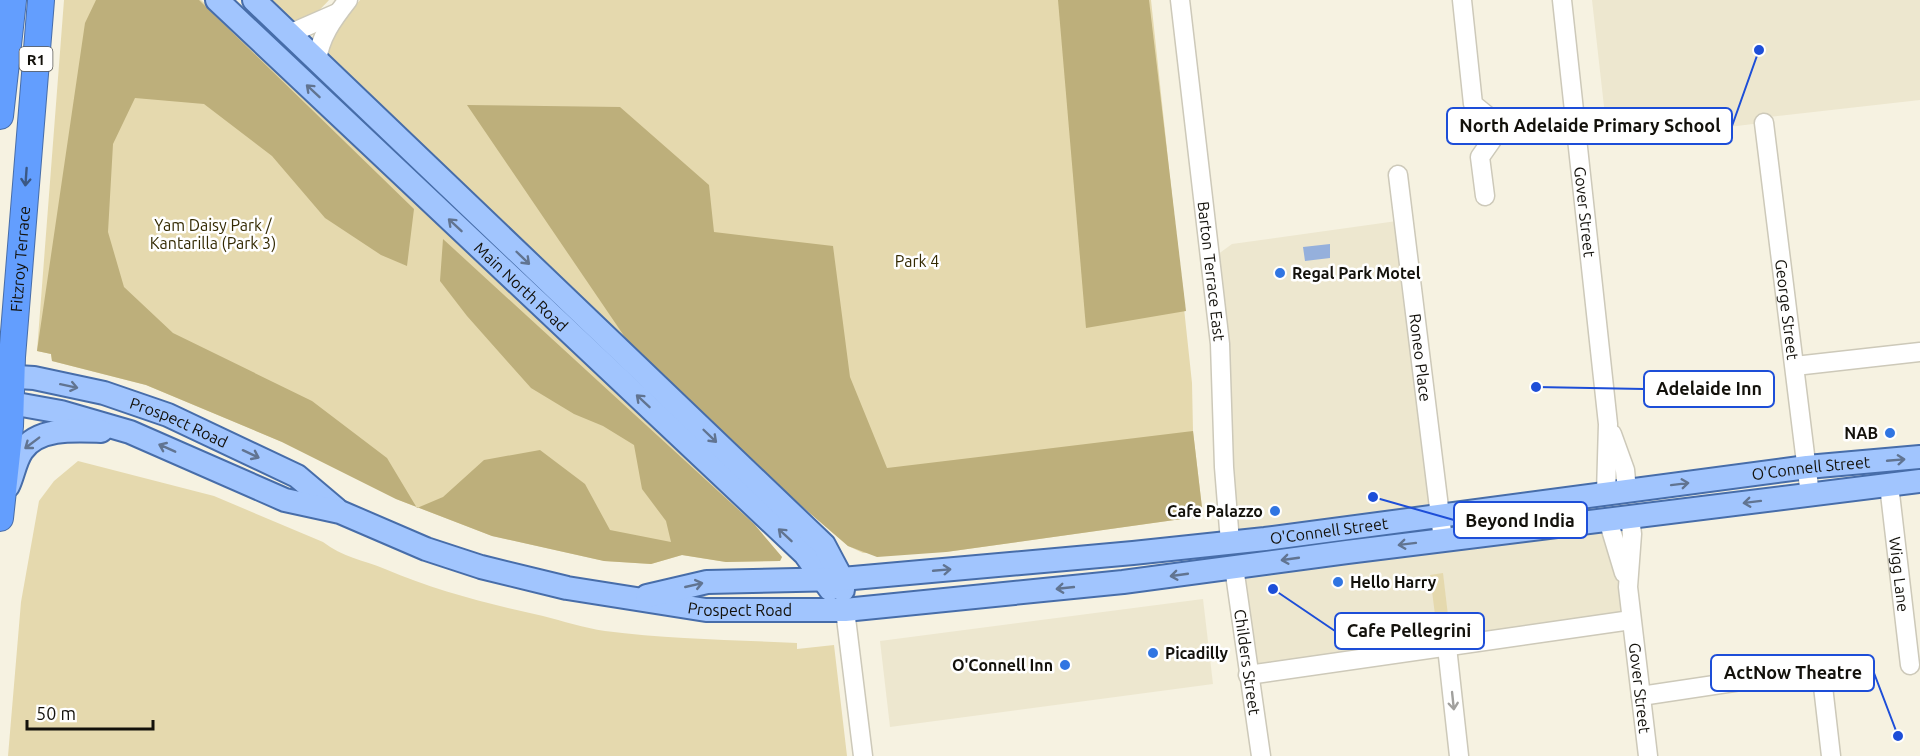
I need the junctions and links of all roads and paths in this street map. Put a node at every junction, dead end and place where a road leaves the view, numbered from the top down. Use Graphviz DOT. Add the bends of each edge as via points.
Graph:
graph roads {
  1 [pos="12,0"];
  2 [pos="41,0"];
  3 [pos="217,0"];
  4 [pos="254,0"];
  5 [pos="1180,0"];
  6 [pos="1462,0"];
  7 [pos="1562,0"];
  8 [pos="342,7"];
  9 [pos="289,34"];
  10 [pos="317,62"];
  11 [pos="0,116"];
  12 [pos="31,118"];
  13 [pos="1575,118"];
  14 [pos="1764,123"];
  15 [pos="1501,127"];
  16 [pos="1398,175"];
  17 [pos="1485,196"];
  18 [pos="1920,352"];
  19 [pos="1795,366"];
  20 [pos="6,376"];
  21 [pos="5,402"];
  22 [pos="129,432"];
  23 [pos="1920,458"];
  24 [pos="1806,467"];
  25 [pos="1920,481"];
  26 [pos="1889,485"];
  27 [pos="1617,492"];
  28 [pos="1810,495"];
  29 [pos="1,509"];
  30 [pos="340,512"];
  31 [pos="1440,514"];
  32 [pos="1619,518"];
  33 [pos="1443,540"];
  34 [pos="1230,542"];
  35 [pos="1234,567"];
  36 [pos="832,579"];
  37 [pos="637,598"];
  38 [pos="845,610"];
  39 [pos="1631,620"];
  40 [pos="1447,647"];
  41 [pos="1847,665"];
  42 [pos="1910,665"];
  43 [pos="1821,669"];
  44 [pos="1248,675"];
  45 [pos="1641,696"];
  46 [pos="863,756"];
  47 [pos="1261,756"];
  48 [pos="1459,756"];
  49 [pos="1648,756"];
  50 [pos="1825,756"];
  51 [pos="1831,756"];
  1 -- 11 [label="highway, R1"];
  2 -- 12 [label="highway, Fitzroy Terrace / R1"];
  36 -- 3 [label="main road, Main North Road, one-way"];
  4 -- 9 [label="main road, Main North Road"];
  5 -- 34 [label="street, Barton Terrace East" via="1220,344"];
  6 -- 15 [label="street" via="1473,104"];
  7 -- 13 [label="street, Gover Street"];
  8 -- 9 [label="street"];
  8 -- 10 [label="street" via="318,46"];
  9 -- 10 [label="main road, Main North Road"];
  10 -- 36 [label="main road, Main North Road, one-way" via="824,545"];
  11 -- 12 [label="highway"];
  12 -- 20 [label="highway, Fitzroy Terrace / R1, one-way"];
  13 -- 15 [label="street"];
  13 -- 27 [label="street, Gover Street"];
  14 -- 19 [label="street, George Street"];
  15 -- 17 [label="street" via="1480,157"];
  16 -- 31 [label="street, Roneo Place"];
  18 -- 19 [label="street"];
  19 -- 24 [label="street, George Street"];
  20 -- 21 [label="highway, Fitzroy Terrace / R1"];
  20 -- 30 [label="main road, Prospect Road, one-way" via="104,393 168,415 297,476"];
  21 -- 22 [label="main road, Prospect Road" via="82,417"];
  21 -- 29 [label="highway, Fitzroy Terrace / R1"];
  22 -- 29 [label="main road, one-way" via="74,430 36,439 22,451"];
  30 -- 22 [label="main road, Prospect Road, one-way" via="285,500"];
  24 -- 23 [label="main road, O'Connell Street, one-way"];
  27 -- 24 [label="main road, O'Connell Street, one-way"];
  24 -- 28 [label="street, George Street"];
  25 -- 26 [label="main road, O'Connell Street"];
  26 -- 28 [label="main road, O'Connell Street"];
  26 -- 42 [label="street, Wigg Lane"];
  27 -- 31 [label="main road, O'Connell Street"];
  27 -- 32 [label="main road"];
  28 -- 32 [label="main road, O'Connell Street, one-way"];
  30 -- 37 [label="main road, Prospect Road" via="426,549 491,570 567,588"];
  31 -- 33 [label="street, Roneo Place"];
  31 -- 34 [label="main road, O'Connell Street"];
  32 -- 33 [label="main road, O'Connell Street"];
  32 -- 39 [label="street, Gover Street" via="1632,534 1628,586"];
  33 -- 35 [label="main road, O'Connell Street, one-way"];
  34 -- 35 [label="main road"];
  36 -- 34 [label="main road, O'Connell Street, one-way"];
  35 -- 38 [label="main road, O'Connell Street, one-way"];
  35 -- 44 [label="street, Childers Street"];
  37 -- 36 [label="main road, Prospect Road, one-way" via="707,582"];
  36 -- 38 [label="main road"];
  37 -- 38 [label="main road, Prospect Road" via="706,610"];
  38 -- 46 [label="street"];
  39 -- 40 [label="street"];
  39 -- 45 [label="street, Gover Street"];
  40 -- 44 [label="street"];
  40 -- 48 [label="street, one-way"];
  41 -- 43 [label="street"];
  43 -- 45 [label="street"];
  43 -- 51 [label="street"];
  44 -- 47 [label="street, Childers Street"];
  45 -- 49 [label="street, Gover Street"];
  50 -- 51 [label="street"];
}
